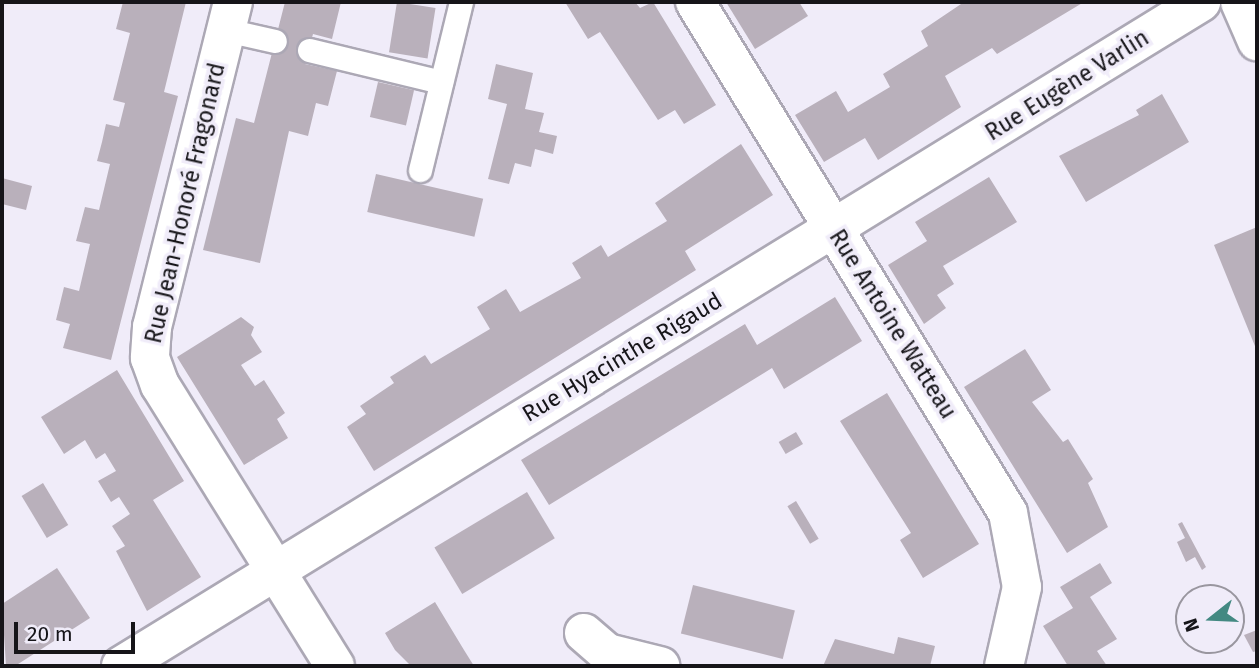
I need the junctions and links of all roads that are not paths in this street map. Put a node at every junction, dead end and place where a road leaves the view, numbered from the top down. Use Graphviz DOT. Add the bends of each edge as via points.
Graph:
graph roads {
  1 [pos="461,2"];
  2 [pos="695,2"];
  3 [pos="1201,2"];
  4 [pos="1240,2"];
  5 [pos="230,16"];
  6 [pos="275,41"];
  7 [pos="1257,41"];
  8 [pos="309,50"];
  9 [pos="441,82"];
  10 [pos="970,146"];
  11 [pos="420,170"];
  12 [pos="834,229"];
  13 [pos="275,569"];
  14 [pos="584,633"];
  15 [pos="121,666"];
  16 [pos="335,666"];
  17 [pos="660,666"];
  18 [pos="1004,666"];
  1 -- 9 [label="lane"];
  2 -- 12 [label="street, Rue Antoine Watteau"];
  3 -- 10 [label="street, Rue Eugène Varlin"];
  4 -- 7 [label="street"];
  5 -- 6 [label="lane"];
  5 -- 13 [label="street, Rue Jean-Honoré Fragonard" via="149,348 160,385"];
  8 -- 9 [label="lane"];
  9 -- 11 [label="lane"];
  10 -- 12 [label="street, Rue Hyacinthe Rigaud"];
  12 -- 13 [label="street, Rue Hyacinthe Rigaud"];
  12 -- 18 [label="street, Rue Antoine Watteau" via="1007,513 1021,587"];
  13 -- 15 [label="street, Rue Hyacinthe Rigaud"];
  13 -- 16 [label="street, Rue Jean-Honoré Fragonard"];
  14 -- 17 [label="street" via="607,653"];
}
